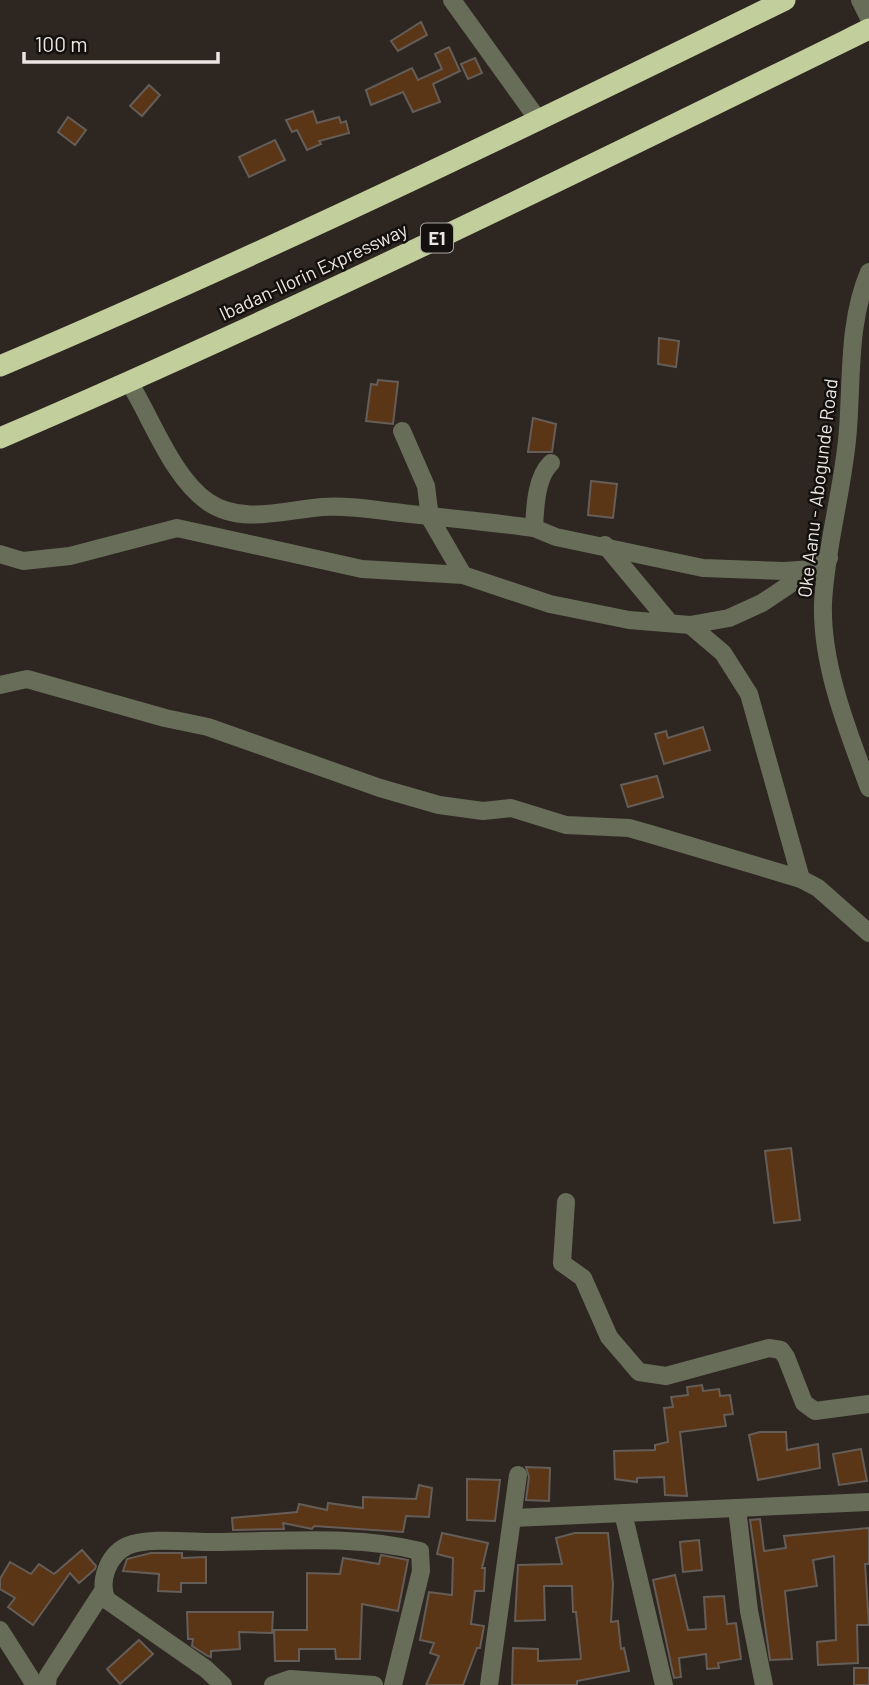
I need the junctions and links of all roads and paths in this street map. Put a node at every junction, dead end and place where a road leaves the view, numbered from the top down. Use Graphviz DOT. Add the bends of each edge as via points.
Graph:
graph roads {
  1 [pos="452,0"];
  2 [pos="785,0"];
  3 [pos="860,0"];
  4 [pos="869,18"];
  5 [pos="869,29"];
  6 [pos="539,121"];
  7 [pos="869,272"];
  8 [pos="869,311"];
  9 [pos="853,343"];
  10 [pos="0,366"];
  11 [pos="129,383"];
  12 [pos="402,431"];
  13 [pos="0,438"];
  14 [pos="551,463"];
  15 [pos="429,515"];
  16 [pos="534,528"];
  17 [pos="605,545"];
  18 [pos="0,554"];
  19 [pos="824,563"];
  20 [pos="463,575"];
  21 [pos="670,623"];
  22 [pos="690,625"];
  23 [pos="0,685"];
  24 [pos="869,788"];
  25 [pos="802,879"];
  26 [pos="869,933"];
  27 [pos="566,1202"];
  28 [pos="869,1404"];
  29 [pos="518,1475"];
  30 [pos="869,1502"];
  31 [pos="737,1508"];
  32 [pos="623,1513"];
  33 [pos="513,1518"];
  34 [pos="103,1591"];
  35 [pos="0,1630"];
  36 [pos="35,1685"];
  37 [pos="47,1685"];
  38 [pos="223,1685"];
  39 [pos="273,1685"];
  40 [pos="374,1685"];
  41 [pos="393,1685"];
  42 [pos="489,1685"];
  43 [pos="664,1685"];
  44 [pos="764,1685"];
  1 -- 6 [label="street"];
  2 -- 6 [label="highway"];
  3 -- 4 [label="street"];
  5 -- 11 [label="highway, Ibadan-Ilorin Expressway / E1"];
  6 -- 10 [label="highway" via="133,310"];
  7 -- 9 [label="street, Oke Aanu - Abogunde Road" via="860,294"];
  8 -- 9 [label="street"];
  9 -- 19 [label="street, Oke Aanu - Abogunde Road" via="848,432"];
  11 -- 13 [label="highway, Ibadan-Ilorin Expressway / E1"];
  11 -- 15 [label="street" via="187,480 207,501 230,513 354,507"];
  12 -- 15 [label="street" via="426,486"];
  14 -- 16 [label="street" via="540,487"];
  15 -- 16 [label="street"];
  15 -- 20 [label="street"];
  16 -- 17 [label="street" via="556,537"];
  17 -- 19 [label="street" via="702,568 784,571"];
  17 -- 21 [label="street"];
  18 -- 20 [label="street" via="23,561 70,556 177,528 362,569"];
  19 -- 22 [label="street" via="762,603 729,618"];
  19 -- 24 [label="street, Oke Aanu - Abogunde Road" via="826,646"];
  20 -- 21 [label="street" via="550,604"];
  21 -- 22 [label="street"];
  22 -- 25 [label="street" via="723,653 749,694"];
  23 -- 25 [label="street" via="27,679 208,727 439,805 483,811 512,808 566,825 629,828"];
  25 -- 26 [label="street"];
  27 -- 28 [label="street" via="562,1262 583,1278 609,1337 639,1372 666,1376 769,1348 781,1350 804,1403 815,1411"];
  29 -- 33 [label="street"];
  30 -- 31 [label="street"];
  31 -- 32 [label="street"];
  31 -- 44 [label="street" via="749,1611"];
  32 -- 33 [label="street"];
  32 -- 43 [label="street"];
  33 -- 42 [label="street"];
  34 -- 37 [label="street" via="48,1676"];
  34 -- 38 [label="street" via="107,1600"];
  34 -- 41 [label="street" via="103,1578 115,1554 140,1543 363,1543 420,1551 421,1571"];
  35 -- 36 [label="street"];
  39 -- 40 [label="street" via="290,1679"];
}
